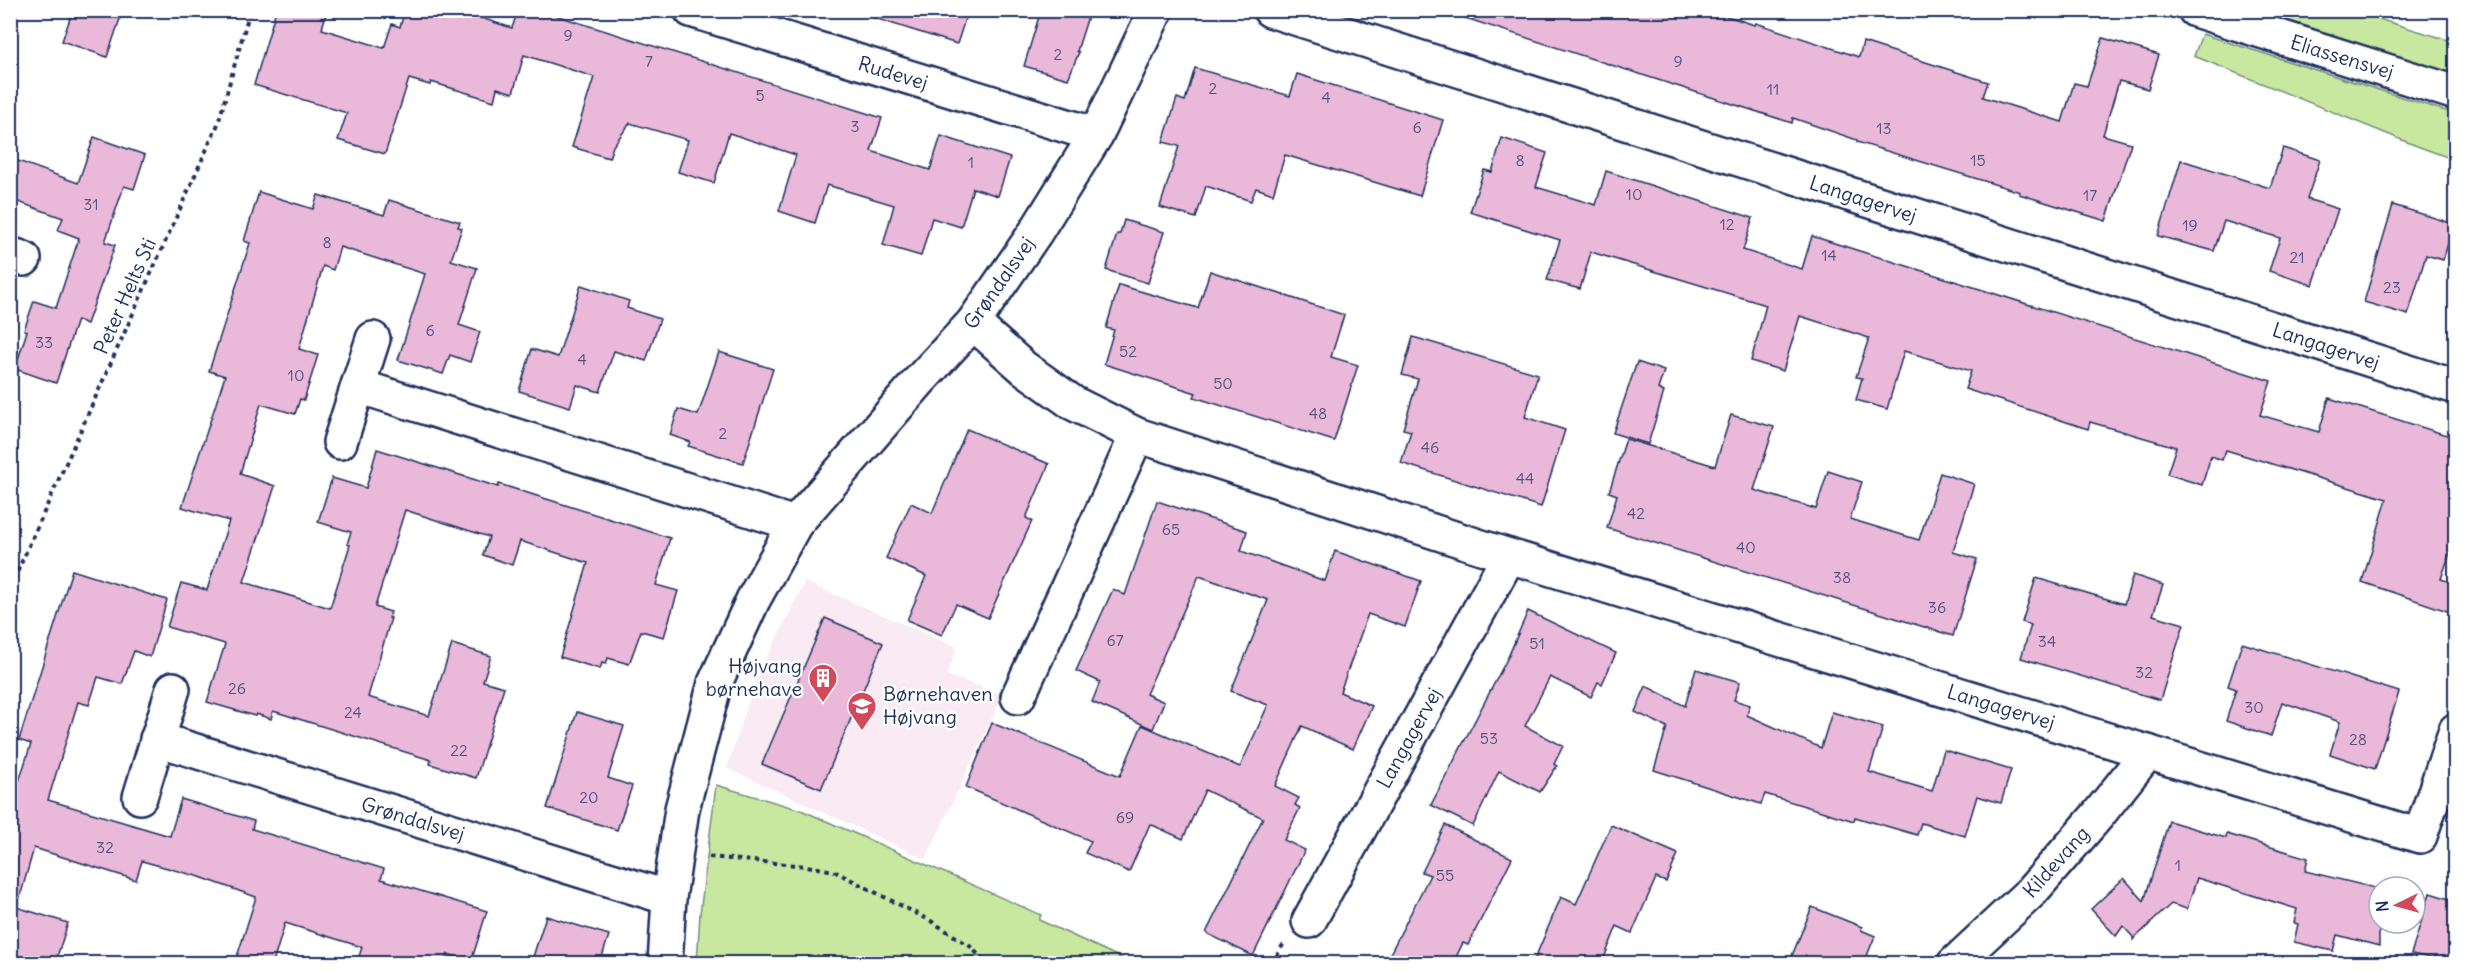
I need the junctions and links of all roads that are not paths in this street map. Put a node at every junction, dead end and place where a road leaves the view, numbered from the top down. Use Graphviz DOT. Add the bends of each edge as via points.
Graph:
graph roads {
  1 [pos="691,10"];
  2 [pos="1156,10"];
  3 [pos="1270,10"];
  4 [pos="2195,10"];
  5 [pos="2456,93"];
  6 [pos="1096,135"];
  7 [pos="973,323"];
  8 [pos="373,339"];
  9 [pos="358,386"];
  10 [pos="2456,387"];
  11 [pos="1137,435"];
  12 [pos="340,442"];
  13 [pos="795,524"];
  14 [pos="1509,556"];
  15 [pos="173,689"];
  16 [pos="1018,697"];
  17 [pos="2456,730"];
  18 [pos="157,740"];
  19 [pos="2148,752"];
  20 [pos="140,797"];
  21 [pos="669,898"];
  22 [pos="1309,921"];
  23 [pos="665,963"];
  24 [pos="1954,963"];
  1 -- 6 [label="street, Rudevej"];
  2 -- 6 [label="street, Grøndalsvej"];
  3 -- 10 [label="street, Langagervej"];
  4 -- 5 [label="street, Eliassensvej"];
  6 -- 7 [label="street, Grøndalsvej"];
  7 -- 11 [label="street, Langagervej" via="1024,368 1073,403"];
  7 -- 13 [label="street, Grøndalsvej"];
  8 -- 9 [label="street"];
  9 -- 12 [label="street"];
  9 -- 13 [label="street"];
  11 -- 14 [label="street, Langagervej"];
  11 -- 16 [label="street"];
  13 -- 21 [label="street, Grøndalsvej" via="753,600 715,683 682,808"];
  14 -- 19 [label="street, Langagervej"];
  14 -- 22 [label="street, Langagervej"];
  15 -- 18 [label="street"];
  17 -- 19 [label="street, Langagervej" via="2420,836"];
  18 -- 20 [label="street"];
  18 -- 21 [label="street, Grøndalsvej"];
  19 -- 24 [label="street, Kildevang" via="2032,891"];
  21 -- 23 [label="street, Grøndalsvej"];
}
